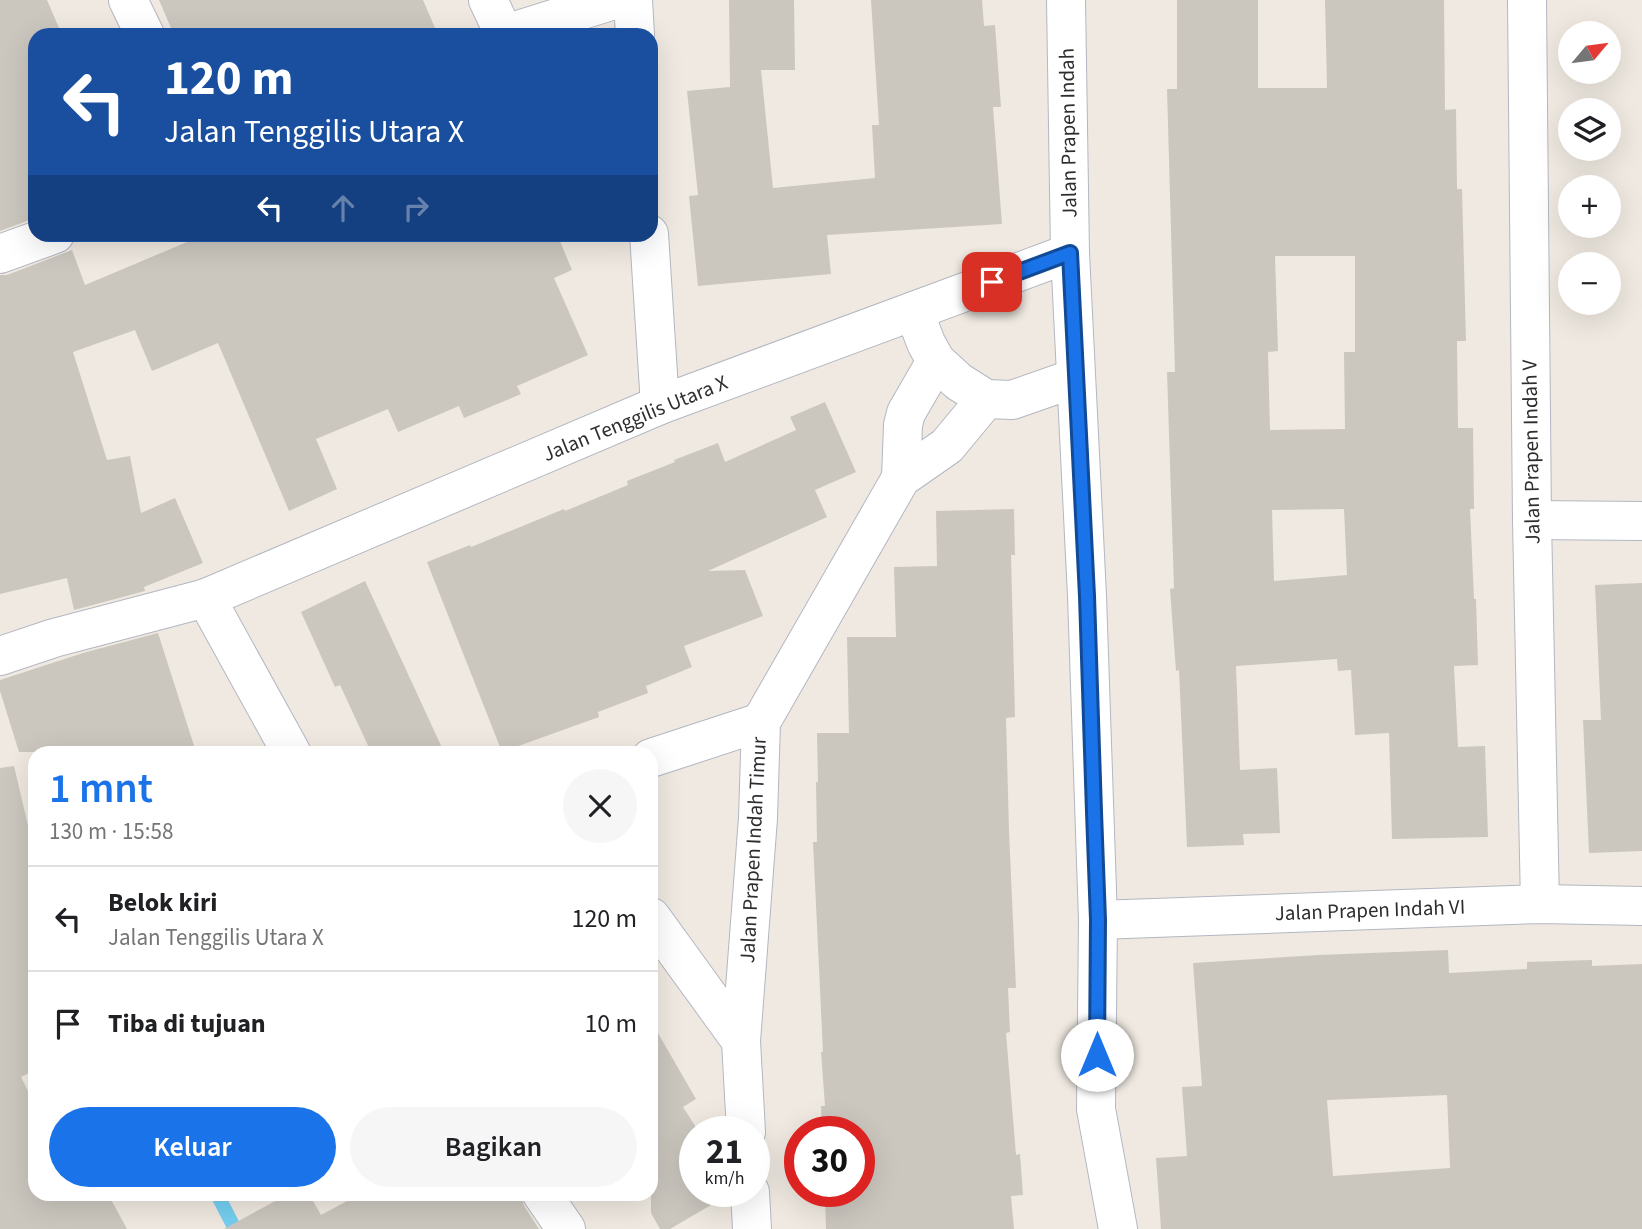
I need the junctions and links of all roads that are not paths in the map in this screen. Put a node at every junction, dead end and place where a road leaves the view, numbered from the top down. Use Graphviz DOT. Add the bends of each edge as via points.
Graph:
graph roads {
  1 [pos="128,0"];
  2 [pos="488,0"];
  3 [pos="614,0"];
  4 [pos="633,0"];
  5 [pos="1066,0"];
  6 [pos="1527,0"];
  7 [pos="142,28"];
  8 [pos="500,28"];
  9 [pos="525,28"];
  10 [pos="635,28"];
  11 [pos="33,242"];
  12 [pos="650,242"];
  13 [pos="1070,253"];
  14 [pos="0,254"];
  15 [pos="914,311"];
  16 [pos="936,361"];
  17 [pos="1075,379"];
  18 [pos="986,400"];
  19 [pos="660,405"];
  20 [pos="901,478"];
  21 [pos="1532,520"];
  22 [pos="1642,521"];
  23 [pos="206,598"];
  24 [pos="0,656"];
  25 [pos="761,722"];
  26 [pos="287,746"];
  27 [pos="658,756"];
  28 [pos="1540,904"];
  29 [pos="1642,906"];
  30 [pos="1098,920"];
  31 [pos="658,927"];
  32 [pos="741,1041"];
  33 [pos="746,1116"];
  34 [pos="547,1201"];
  35 [pos="751,1207"];
  36 [pos="566,1229"];
  37 [pos="752,1229"];
  38 [pos="1118,1229"];
  1 -- 7 [label="street"];
  2 -- 8 [label="street"];
  3 -- 9 [label="street"];
  4 -- 10 [label="street"];
  5 -- 13 [label="street, Jalan Prapen Indah"];
  6 -- 21 [label="street, Jalan Prapen Indah V"];
  11 -- 14 [label="street"];
  12 -- 19 [label="street"];
  13 -- 15 [label="street, Jalan Tenggilis Utara X"];
  13 -- 17 [label="street, Jalan Prapen Indah"];
  15 -- 16 [label="street"];
  15 -- 19 [label="street, Jalan Tenggilis Utara X"];
  16 -- 18 [label="street"];
  16 -- 20 [label="street, Jalan Prapen Indah Timur" via="906,414"];
  17 -- 18 [label="street" via="1012,400"];
  17 -- 30 [label="street, Jalan Prapen Indah"];
  18 -- 20 [label="street, Jalan Prapen Indah Timur" via="954,440"];
  19 -- 23 [label="street, Jalan Tenggilis Utara X"];
  20 -- 25 [label="street, Jalan Prapen Indah Timur"];
  21 -- 22 [label="street"];
  21 -- 28 [label="street, Jalan Prapen Indah V"];
  23 -- 24 [label="street, Jalan Tenggilis Utara X"];
  23 -- 26 [label="street"];
  25 -- 27 [label="street"];
  25 -- 32 [label="street, Jalan Prapen Indah Timur"];
  28 -- 29 [label="street, Jalan Prapen Indah VI"];
  28 -- 30 [label="street, Jalan Prapen Indah VI"];
  30 -- 38 [label="street, Jalan Prapen Indah" via="1096,1109"];
  31 -- 32 [label="street"];
  32 -- 33 [label="street, Jalan Prapen Indah Timur"];
  34 -- 36 [label="street"];
  35 -- 37 [label="street"];
}
